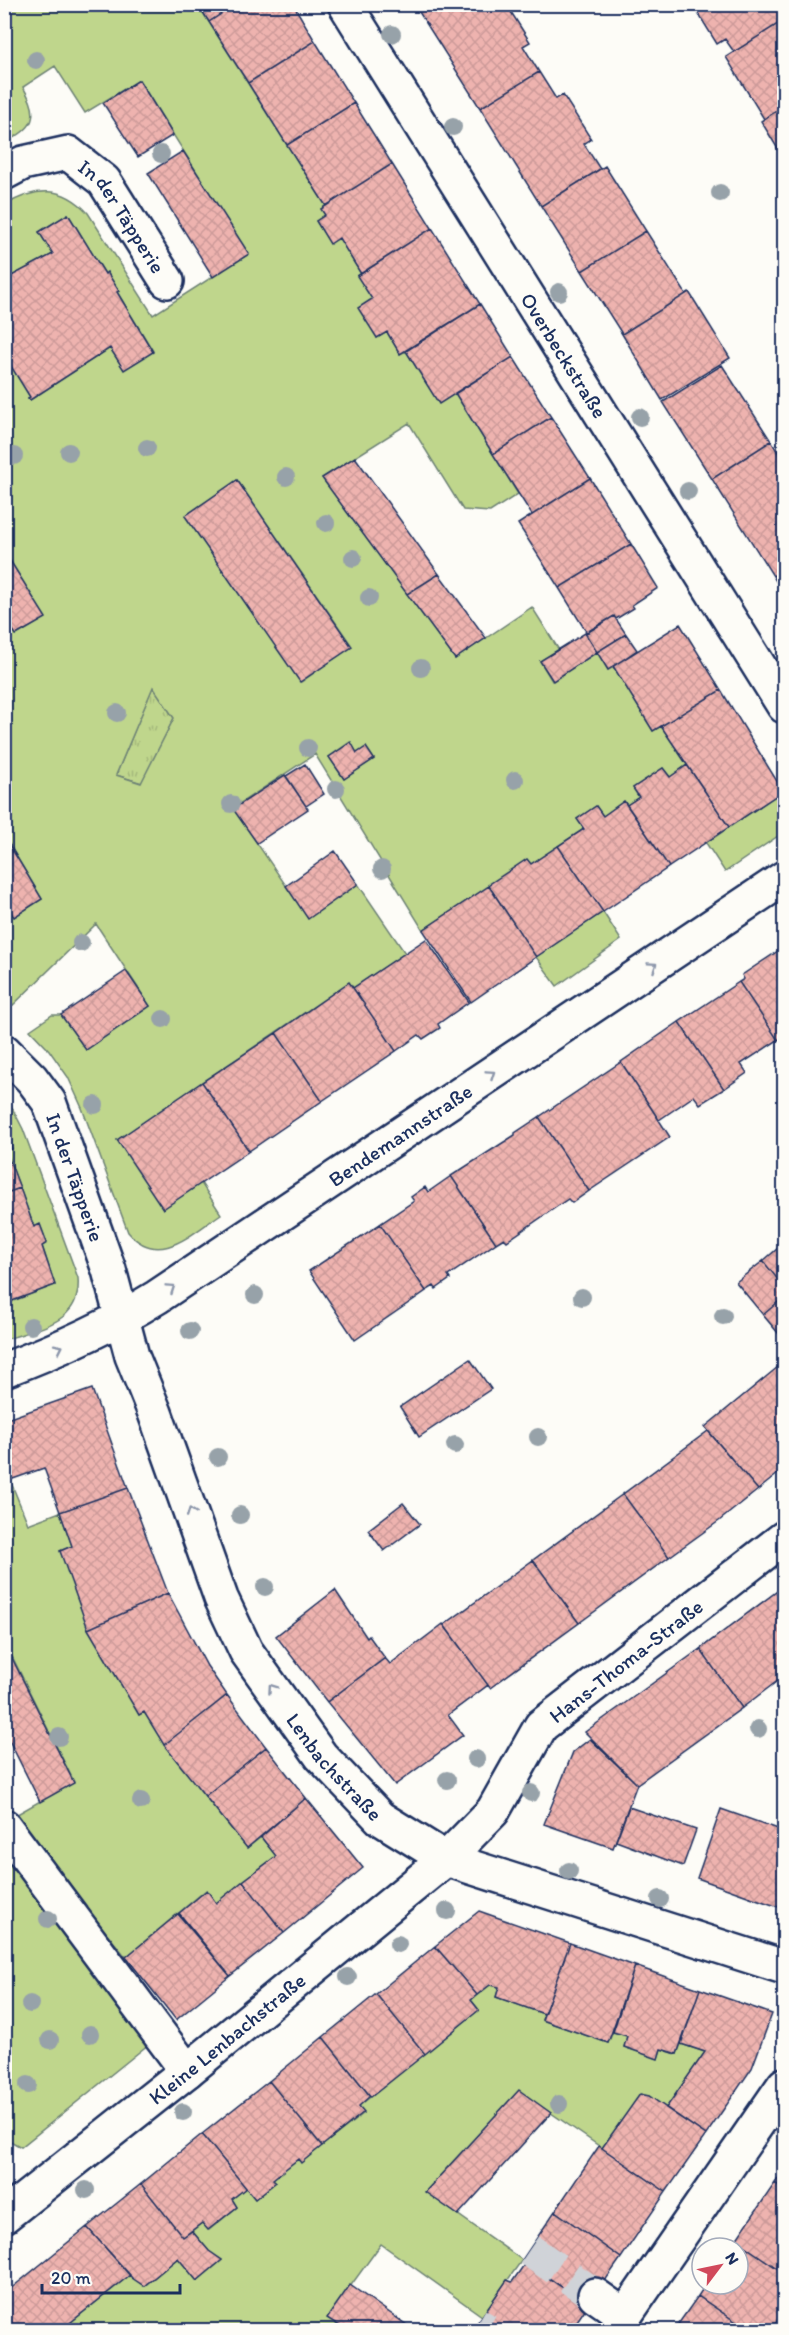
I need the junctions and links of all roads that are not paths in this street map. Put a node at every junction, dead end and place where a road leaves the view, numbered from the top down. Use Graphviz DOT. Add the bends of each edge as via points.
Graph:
graph roads {
  1 [pos="345,4"];
  2 [pos="4,173"];
  3 [pos="167,281"];
  4 [pos="784,706"];
  5 [pos="784,878"];
  6 [pos="4,1051"];
  7 [pos="121,1318"];
  8 [pos="4,1370"];
  9 [pos="784,1538"];
  10 [pos="4,1826"];
  11 [pos="446,1859"];
  12 [pos="784,1967"];
  13 [pos="187,2071"];
  14 [pos="784,2085"];
  15 [pos="11,2200"];
  16 [pos="595,2295"];
  17 [pos="620,2323"];
  1 -- 4 [label="street, Overbeckstraße"];
  2 -- 3 [label="street, In der Täpperie" via="23,163 68,153 104,181"];
  7 -- 5 [label="street, Bendemannstraße, one-way"];
  6 -- 7 [label="street, In der Täpperie" via="49,1102 106,1260"];
  8 -- 7 [label="street, Bendemannstraße, one-way"];
  11 -- 7 [label="street, Lenbachstraße, one-way" via="380,1818 328,1764 246,1651 221,1598"];
  9 -- 11 [label="street, Hans-Thoma-Straße" via="542,1726 493,1811"];
  10 -- 13 [label="street"];
  11 -- 12 [label="street, Lenbachstraße"];
  11 -- 13 [label="street, Kleine Lenbachstraße"];
  13 -- 15 [label="street, Kleine Lenbachstraße"];
  14 -- 17 [label="street"];
  16 -- 17 [label="street"];
}
